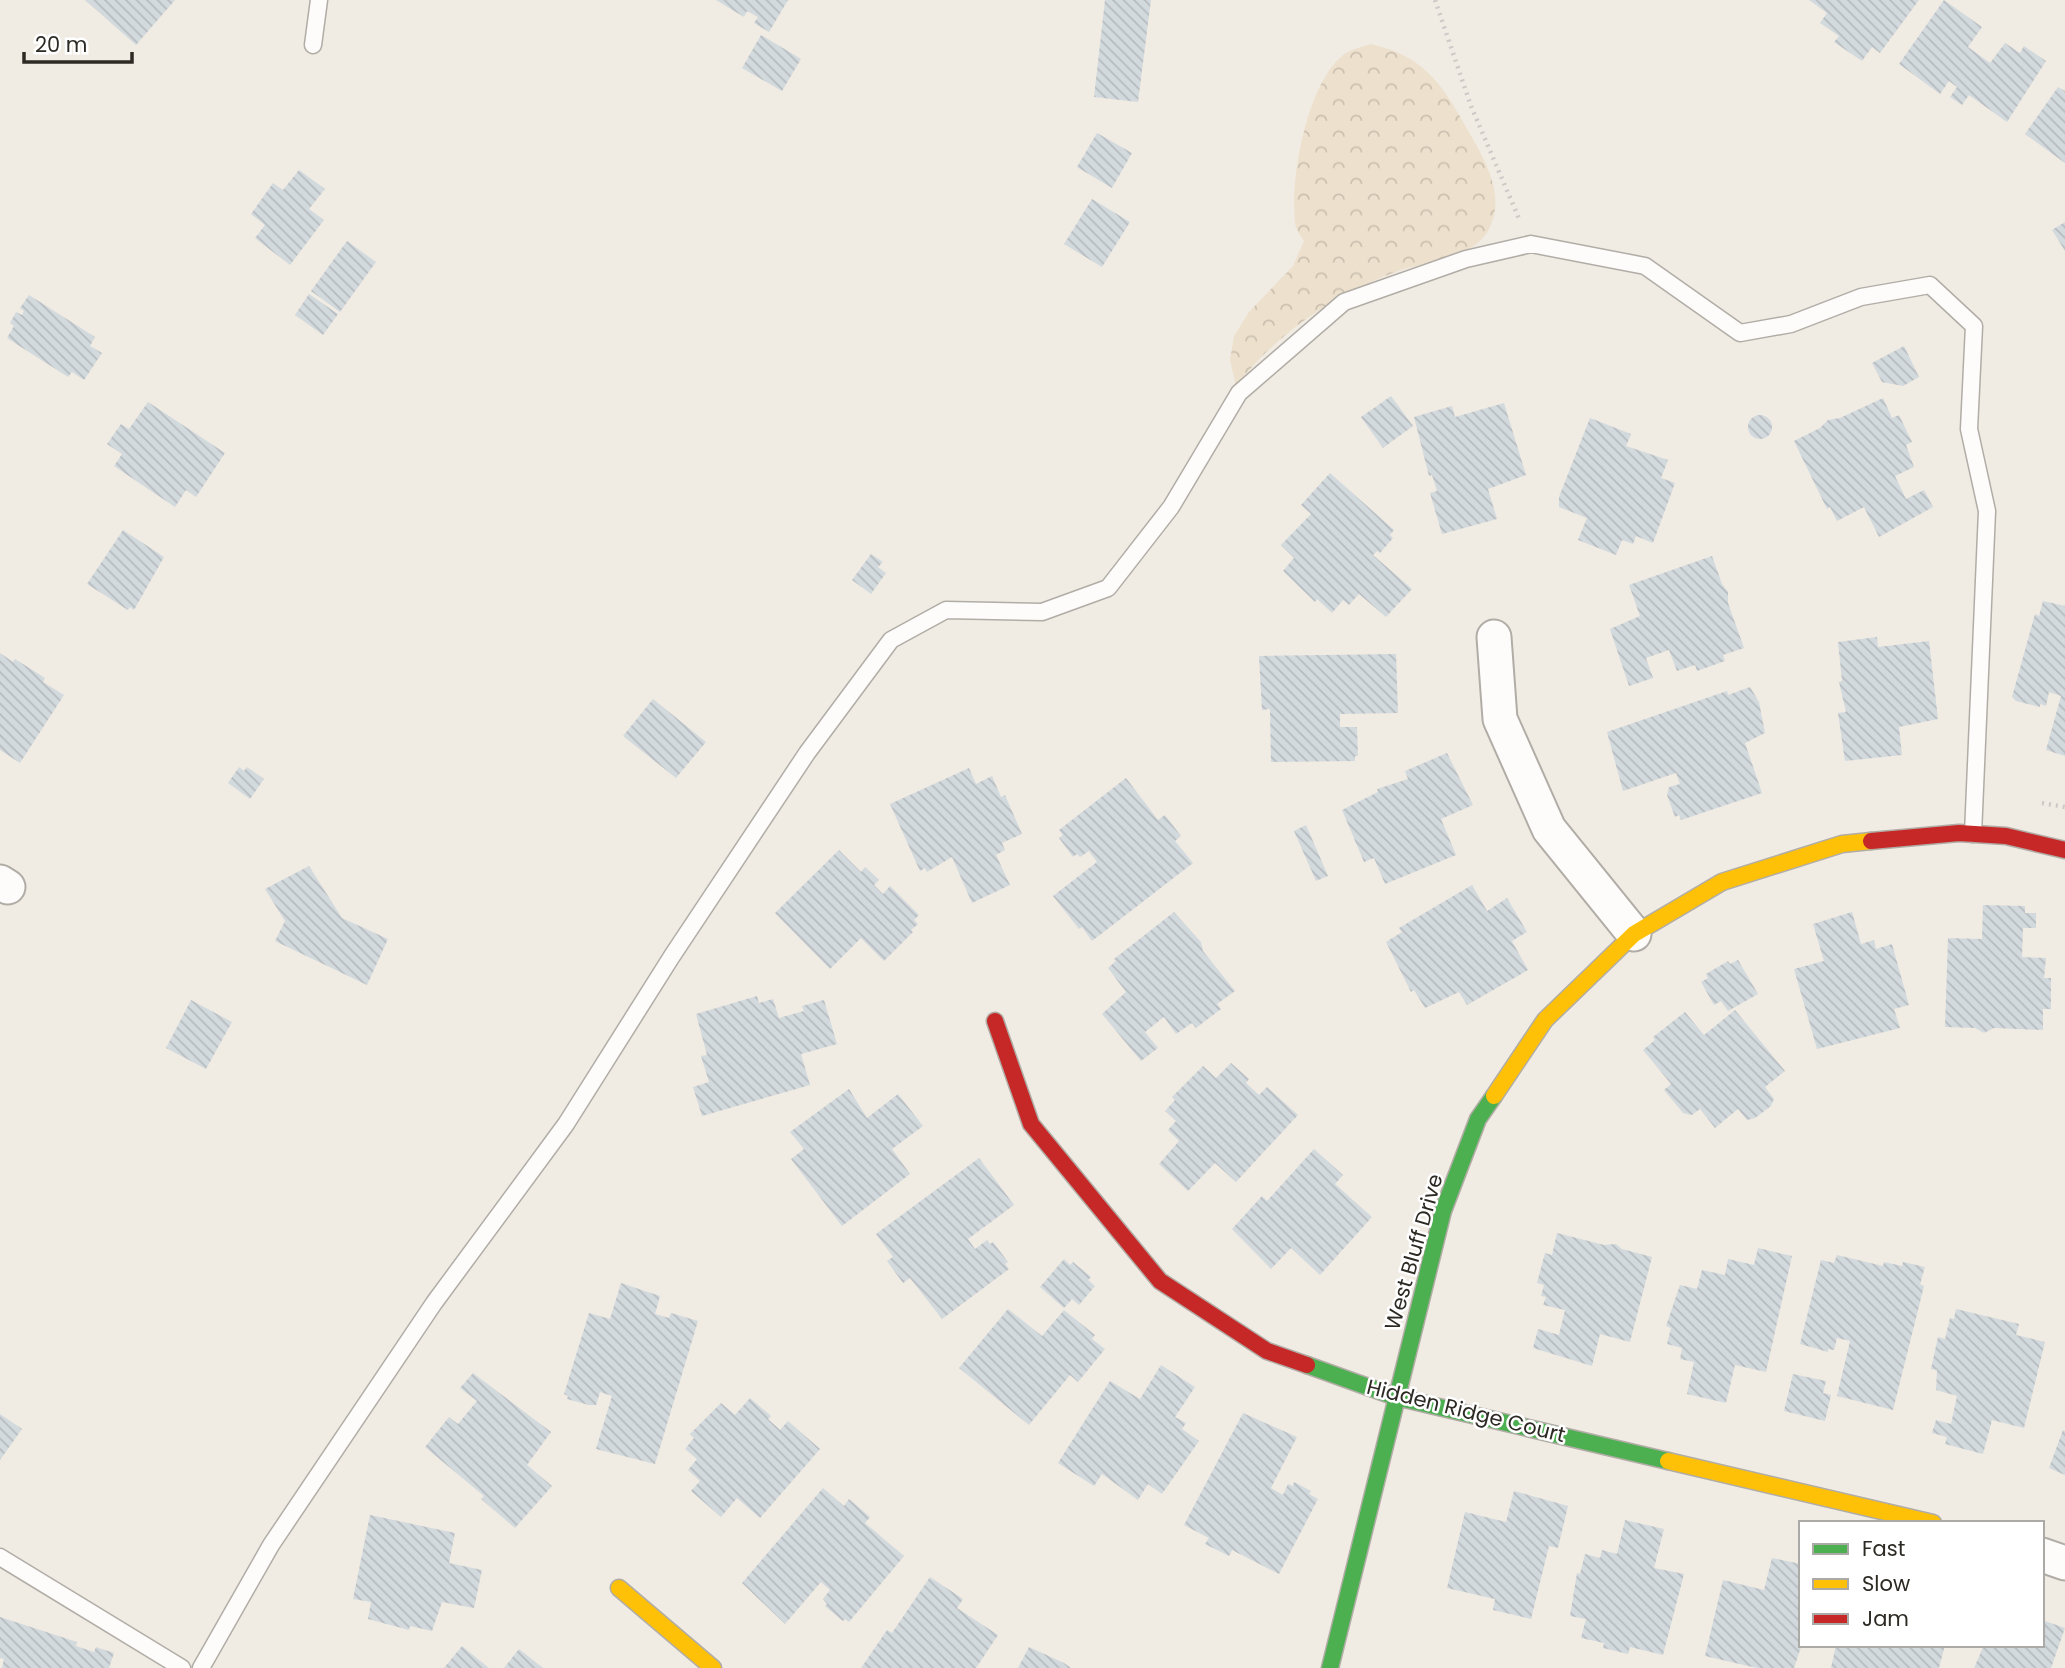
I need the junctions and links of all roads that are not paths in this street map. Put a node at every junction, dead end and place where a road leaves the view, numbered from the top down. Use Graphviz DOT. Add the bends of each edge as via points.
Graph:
graph roads {
  1 [pos="319,0"];
  2 [pos="313,45"];
  3 [pos="1494,637"];
  4 [pos="1973,834"];
  5 [pos="2065,850"];
  6 [pos="1634,934"];
  7 [pos="995,1021"];
  8 [pos="1396,1397"];
  9 [pos="1924,1521"];
  10 [pos="2044,1556"];
  11 [pos="0,1557"];
  12 [pos="2065,1563"];
  13 [pos="619,1588"];
  14 [pos="181,1668"];
  15 [pos="201,1668"];
  16 [pos="713,1668"];
  17 [pos="1330,1668"];
  1 -- 2 [label="lane"];
  3 -- 6 [label="street" via="1500,719 1549,829"];
  4 -- 5 [label="street, West Bluff Drive" via="2006,836"];
  4 -- 6 [label="street, West Bluff Drive" via="1842,844 1722,882"];
  4 -- 15 [label="lane" via="1987,511 1969,429 1974,326 1930,285 1861,297 1791,324 1740,333 1645,266 1531,244 1466,259 1344,302 1239,393 1171,506 1108,588 1042,612 946,610 891,640 800,764 566,1124 426,1314 271,1545"];
  6 -- 8 [label="street, West Bluff Drive" via="1545,1020 1478,1119 1443,1211"];
  7 -- 8 [label="street, Hidden Ridge Court" via="1031,1124 1160,1281 1267,1350"];
  8 -- 9 [label="street, Hidden Ridge Court"];
  8 -- 17 [label="street, West Bluff Drive"];
  10 -- 12 [label="street"];
  11 -- 14 [label="lane"];
  13 -- 16 [label="street"];
}
